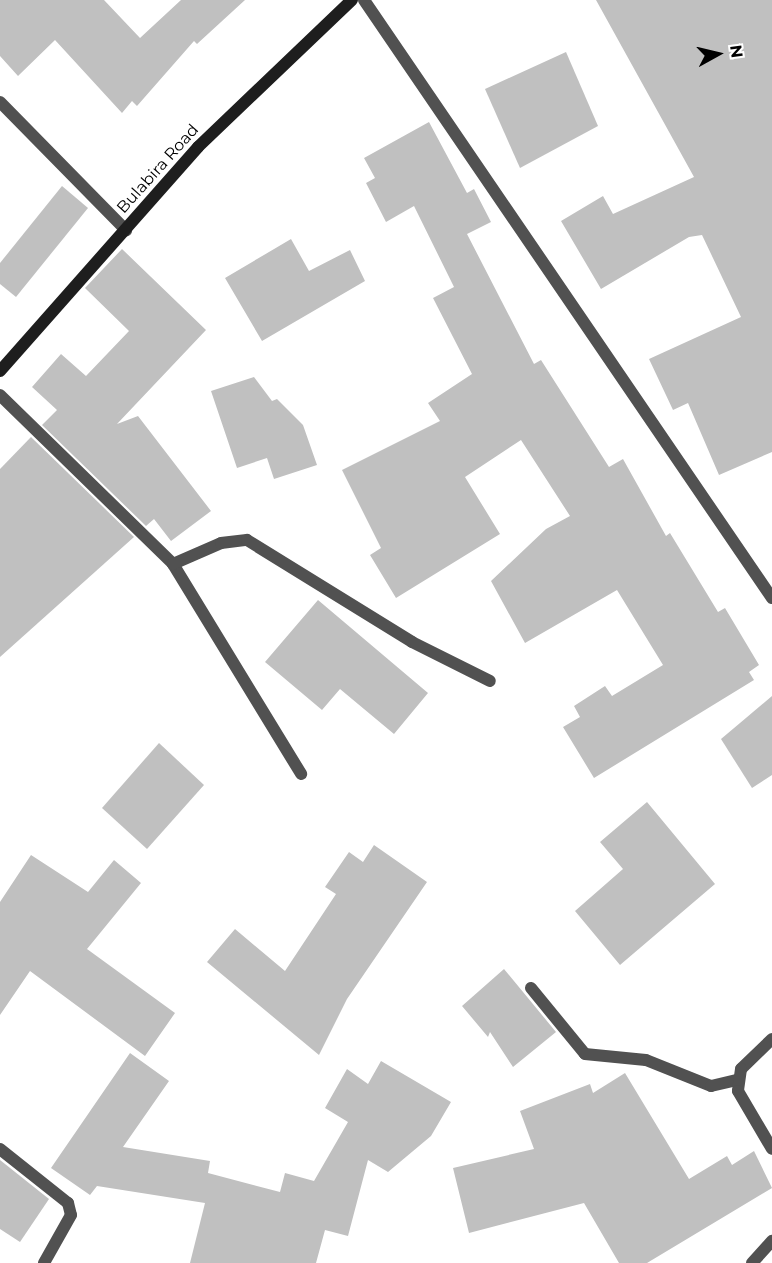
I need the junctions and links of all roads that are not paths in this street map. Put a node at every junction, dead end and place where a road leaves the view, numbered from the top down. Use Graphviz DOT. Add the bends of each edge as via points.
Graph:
graph roads {
  1 [pos="352,0"];
  2 [pos="364,0"];
  3 [pos="0,102"];
  4 [pos="126,230"];
  5 [pos="0,370"];
  6 [pos="0,395"];
  7 [pos="173,564"];
  8 [pos="772,598"];
  9 [pos="489,681"];
  10 [pos="301,774"];
  11 [pos="531,988"];
  12 [pos="772,1039"];
  13 [pos="738,1080"];
  14 [pos="0,1149"];
  15 [pos="772,1149"];
  16 [pos="772,1241"];
  17 [pos="44,1263"];
  18 [pos="752,1263"];
  1 -- 4 [label="street, Bulabira Road" via="198,147"];
  2 -- 8 [label="street"];
  3 -- 4 [label="street"];
  4 -- 5 [label="street, Bulabira Road"];
  6 -- 7 [label="street"];
  7 -- 9 [label="street" via="221,543 247,540 412,642"];
  7 -- 10 [label="street"];
  11 -- 13 [label="street" via="585,1054 646,1060 711,1086"];
  12 -- 13 [label="street" via="741,1069"];
  13 -- 15 [label="street" via="740,1103"];
  14 -- 17 [label="street" via="68,1203 71,1215"];
  16 -- 18 [label="street"];
}
